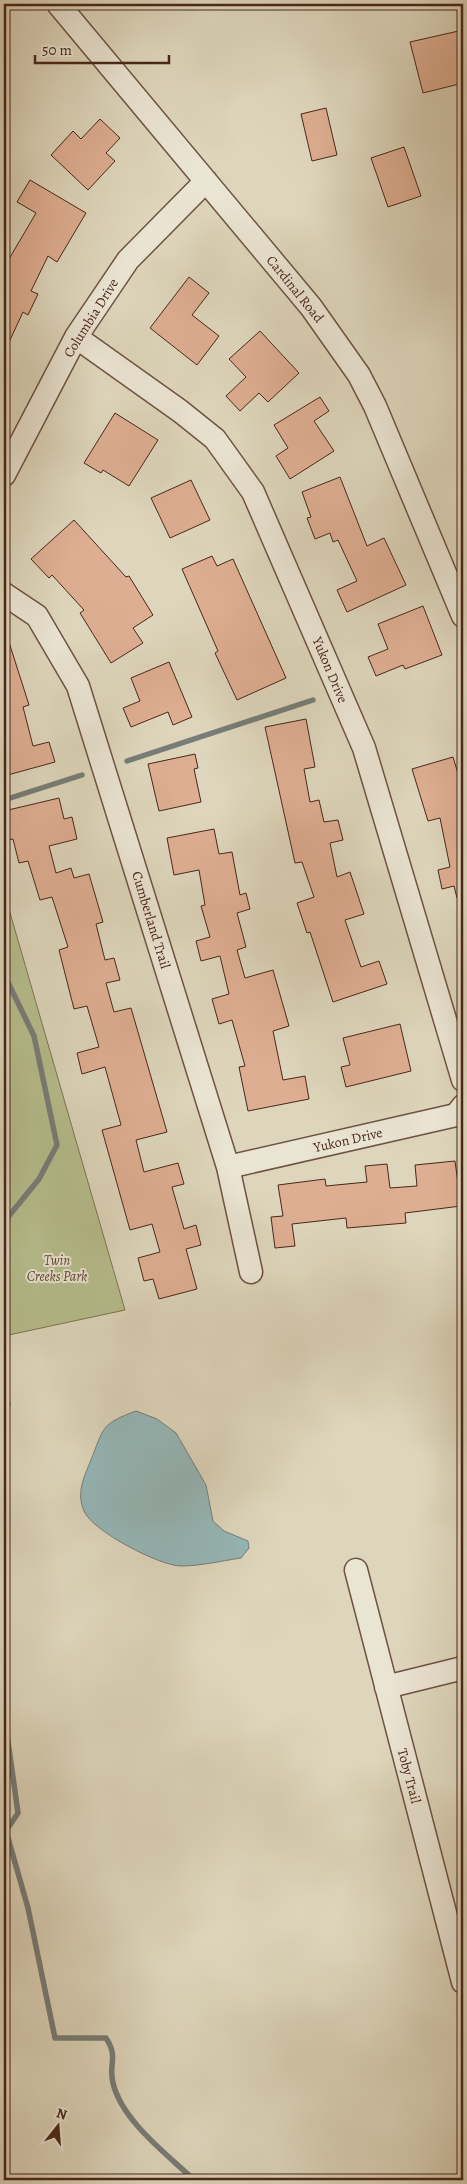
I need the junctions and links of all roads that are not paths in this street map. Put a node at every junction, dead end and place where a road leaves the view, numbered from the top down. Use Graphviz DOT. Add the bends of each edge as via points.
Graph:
graph roads {
  1 [pos="58,4"];
  2 [pos="206,181"];
  3 [pos="76,337"];
  4 [pos="4,475"];
  5 [pos="4,594"];
  6 [pos="463,616"];
  7 [pos="463,1080"];
  8 [pos="463,1106"];
  9 [pos="228,1167"];
  10 [pos="250,1272"];
  11 [pos="356,1570"];
  12 [pos="463,1668"];
  13 [pos="386,1688"];
  14 [pos="463,1982"];
  1 -- 2 [label="street, Cardinal Road"];
  2 -- 3 [label="street, Columbia Drive" via="128,260"];
  2 -- 6 [label="street, Cardinal Road" via="311,307 359,375"];
  3 -- 4 [label="street, Columbia Drive"];
  3 -- 7 [label="street, Yukon Drive" via="215,439 253,492 364,748"];
  5 -- 9 [label="street, Cumberland Trail" via="37,616 78,686"];
  8 -- 9 [label="street, Yukon Drive" via="456,1116"];
  9 -- 10 [label="street, Cumberland Trail"];
  11 -- 13 [label="street, Toby Trail"];
  12 -- 13 [label="street"];
  13 -- 14 [label="street, Toby Trail"];
}
